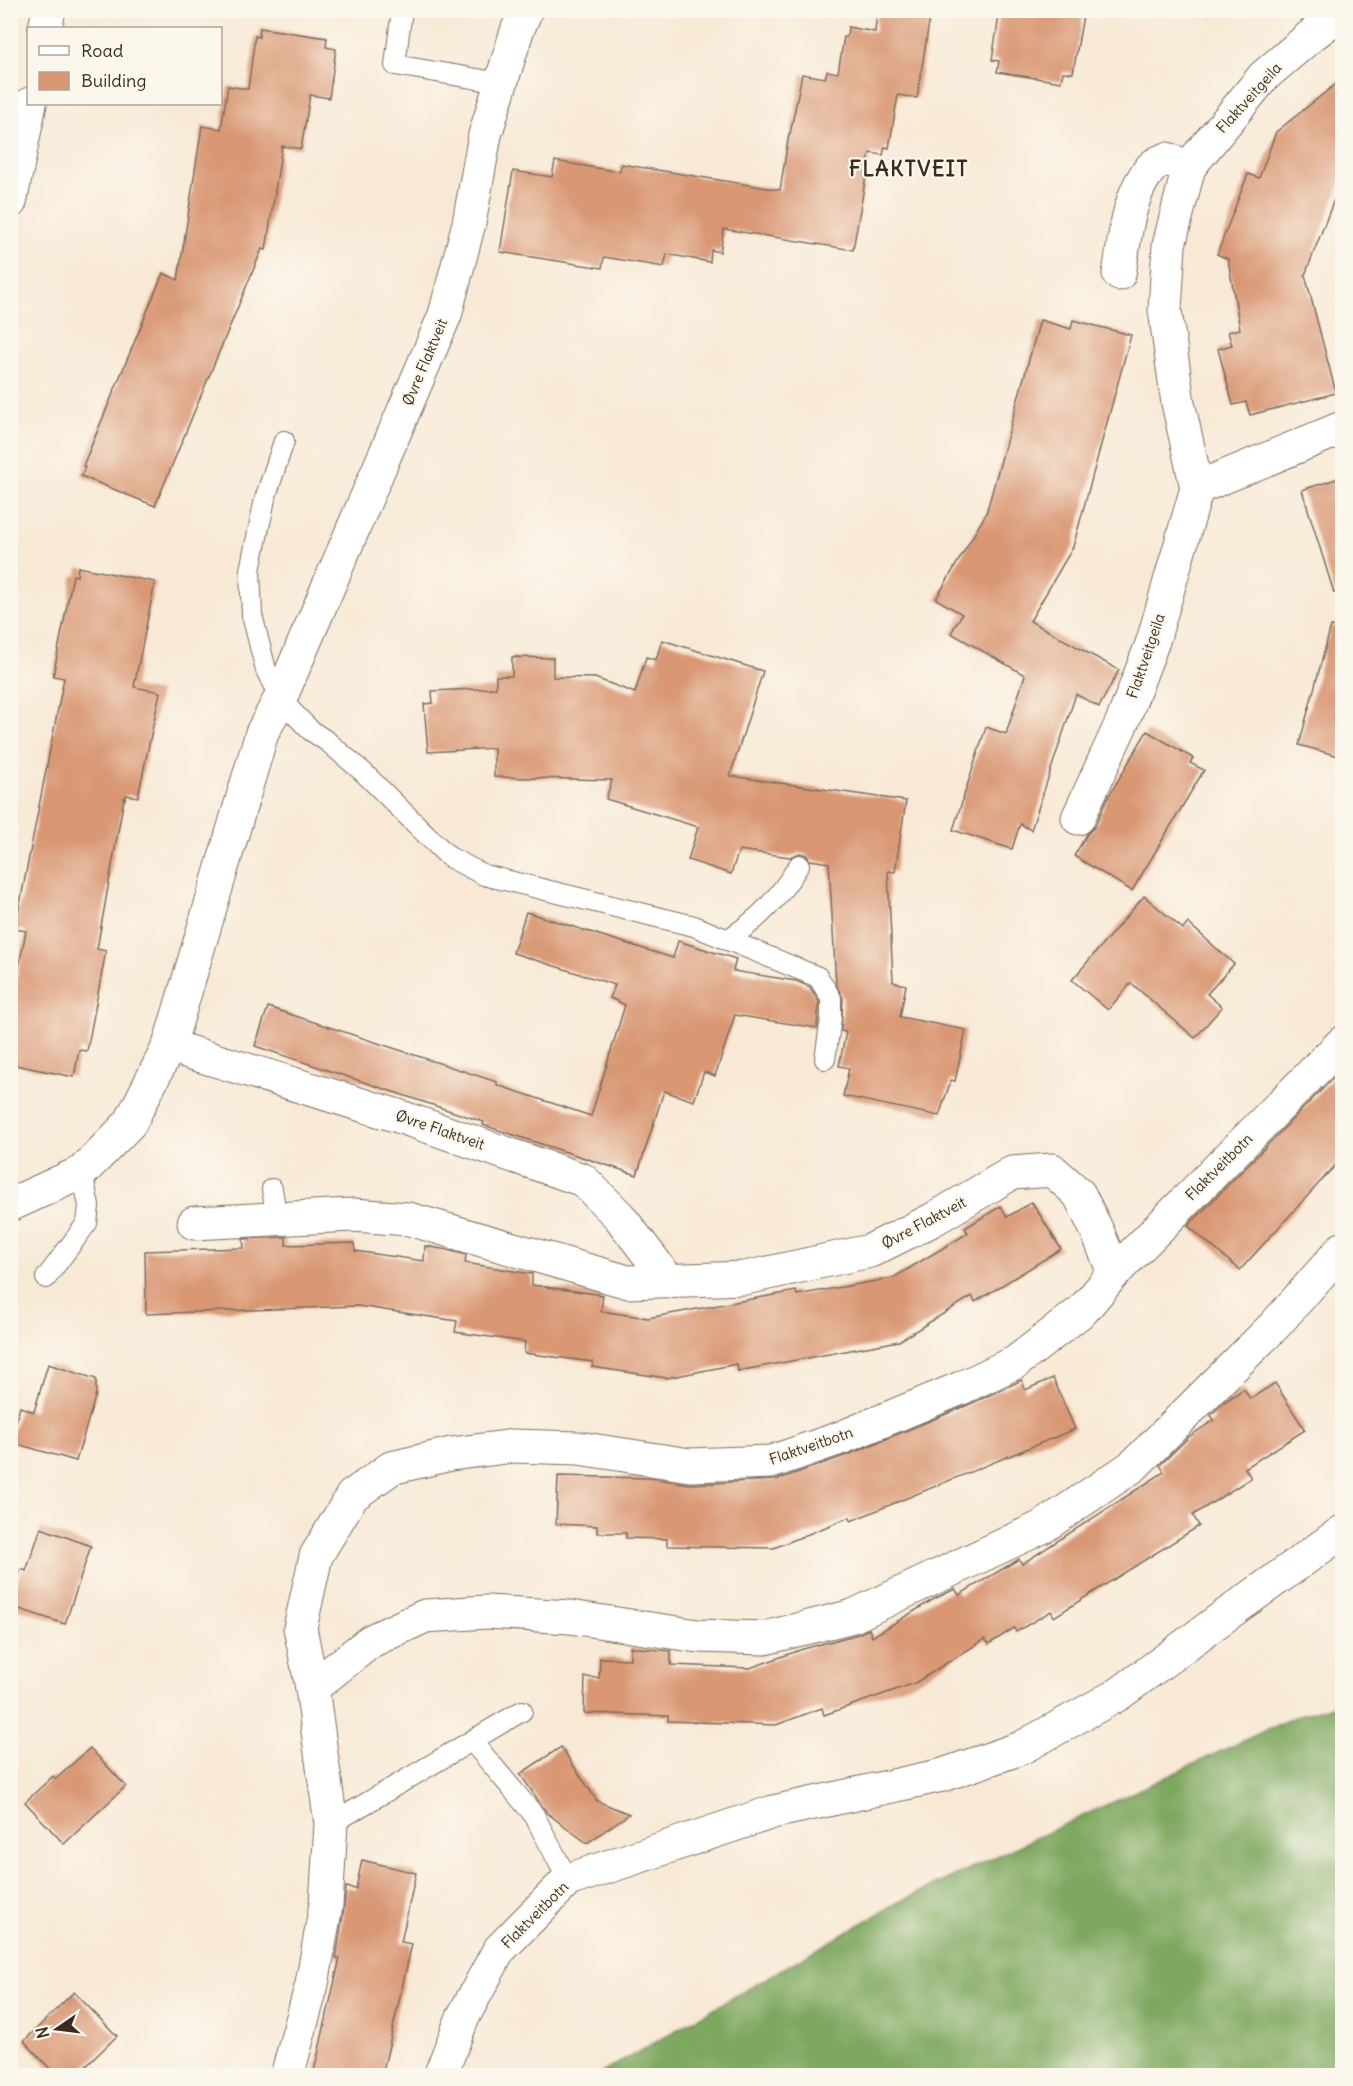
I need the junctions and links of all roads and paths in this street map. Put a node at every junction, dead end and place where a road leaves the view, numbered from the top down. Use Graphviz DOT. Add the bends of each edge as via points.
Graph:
graph roads {
  1 [pos="49,10"];
  2 [pos="402,10"];
  3 [pos="526,10"];
  4 [pos="1342,12"];
  5 [pos="45,27"];
  6 [pos="501,83"];
  7 [pos="30,105"];
  8 [pos="1189,167"];
  9 [pos="10,202"];
  10 [pos="1119,274"];
  11 [pos="1342,428"];
  12 [pos="284,441"];
  13 [pos="1197,488"];
  14 [pos="280,699"];
  15 [pos="1078,818"];
  16 [pos="799,865"];
  17 [pos="727,940"];
  18 [pos="1342,1043"];
  19 [pos="169,1047"];
  20 [pos="825,1059"];
  21 [pos="82,1172"];
  22 [pos="10,1205"];
  23 [pos="195,1223"];
  24 [pos="1342,1249"];
  25 [pos="1114,1273"];
  26 [pos="46,1278"];
  27 [pos="669,1281"];
  28 [pos="1342,1532"];
  29 [pos="312,1688"];
  30 [pos="522,1711"];
  31 [pos="472,1741"];
  32 [pos="331,1824"];
  33 [pos="568,1880"];
  34 [pos="287,2076"];
  35 [pos="440,2076"];
  1 -- 5 [label="street"];
  2 -- 6 [label="lane" via="395,65"];
  3 -- 6 [label="street, Øvre Flaktveit"];
  4 -- 8 [label="street, Flaktveitgeila" via="1264,76"];
  6 -- 14 [label="street, Øvre Flaktveit" via="485,135 469,223 445,315"];
  7 -- 9 [label="street"];
  8 -- 10 [label="street" via="1167,159 1153,166 1138,187"];
  8 -- 13 [label="street, Flaktveitgeila" via="1169,246 1165,310 1178,404"];
  11 -- 13 [label="street"];
  12 -- 14 [label="lane" via="250,570 252,615 266,670"];
  13 -- 15 [label="street, Flaktveitgeila" via="1153,641 1123,720"];
  14 -- 17 [label="lane" via="310,730 363,772 449,857 484,875 694,926"];
  14 -- 19 [label="street, Øvre Flaktveit" via="262,733"];
  16 -- 17 [label="lane" via="774,903"];
  17 -- 20 [label="lane" via="818,977 831,998"];
  18 -- 25 [label="street, Flaktveitbotn"];
  19 -- 21 [label="street, Øvre Flaktveit" via="130,1123"];
  19 -- 27 [label="street, Øvre Flaktveit" via="398,1116 583,1180 619,1216"];
  21 -- 22 [label="street, Øvre Flaktveit"];
  21 -- 26 [label="lane" via="89,1206 87,1223"];
  23 -- 27 [label="street, Øvre Flaktveit" via="274,1204 409,1220 628,1282"];
  24 -- 29 [label="street" via="1275,1325 1133,1466 1044,1526 853,1616 765,1638 698,1636 570,1617 487,1612 425,1616 371,1641"];
  25 -- 27 [label="street, Øvre Flaktveit" via="1078,1194 1052,1170 1012,1173 870,1251 745,1278"];
  25 -- 29 [label="street, Flaktveitbotn" via="1083,1310 1016,1362 843,1437 771,1462 690,1465 578,1448 514,1446 452,1454 391,1468 352,1496 316,1556 300,1628"];
  28 -- 33 [label="street, Flaktveitbotn" via="1119,1694 1021,1748 943,1775 773,1812"];
  29 -- 32 [label="street, Flaktveitbotn"];
  30 -- 31 [label="lane"];
  31 -- 32 [label="lane"];
  31 -- 33 [label="lane" via="534,1815"];
  32 -- 34 [label="street, Flaktveitbotn" via="326,1905 314,1973"];
  33 -- 35 [label="street, Flaktveitbotn" via="500,1950 462,2017"];
}
